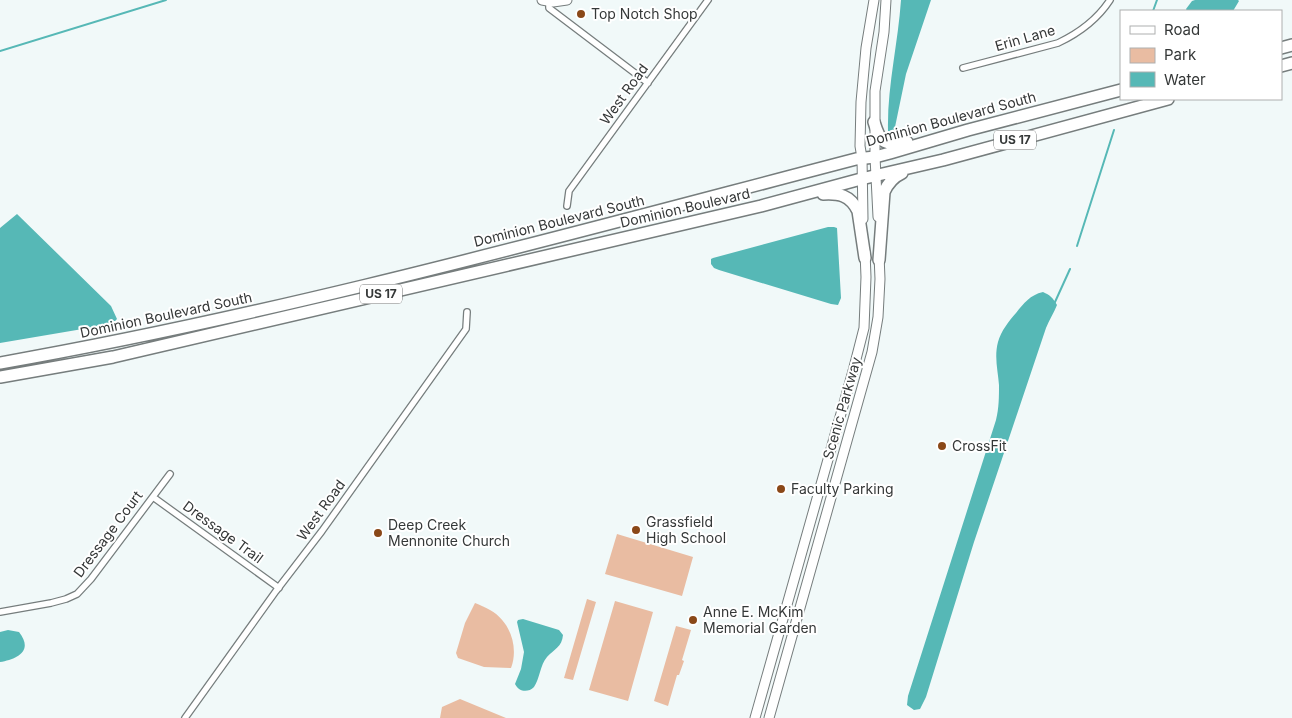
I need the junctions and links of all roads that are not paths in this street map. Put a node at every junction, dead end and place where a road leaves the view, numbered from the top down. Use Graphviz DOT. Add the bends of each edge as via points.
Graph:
graph roads {
  1 [pos="567,0"];
  2 [pos="708,0"];
  3 [pos="874,0"];
  4 [pos="886,0"];
  5 [pos="1110,0"];
  6 [pos="545,1"];
  7 [pos="963,68"];
  8 [pos="648,83"];
  9 [pos="1120,90"];
  10 [pos="1153,101"];
  11 [pos="874,122"];
  12 [pos="946,137"];
  13 [pos="875,156"];
  14 [pos="862,158"];
  15 [pos="930,163"];
  16 [pos="876,176"];
  17 [pos="861,179"];
  18 [pos="780,200"];
  19 [pos="568,206"];
  20 [pos="638,216"];
  21 [pos="642,233"];
  22 [pos="865,258"];
  23 [pos="879,260"];
  24 [pos="467,312"];
  25 [pos="0,363"];
  26 [pos="0,377"];
  27 [pos="170,474"];
  28 [pos="153,497"];
  29 [pos="278,588"];
  30 [pos="0,612"];
  31 [pos="185,718"];
  32 [pos="755,718"];
  33 [pos="769,718"];
  1 -- 6 [label="street"];
  2 -- 8 [label="street, West Road"];
  3 -- 14 [label="street, Scenic Parkway" via="861,102"];
  4 -- 11 [label="street, Scenic Parkway"];
  5 -- 7 [label="street, Erin Lane" via="1085,27 1058,43"];
  6 -- 8 [label="street" via="549,8"];
  8 -- 19 [label="street, West Road" via="569,192"];
  9 -- 12 [label="highway, Dominion Boulevard South / US 17"];
  10 -- 15 [label="highway, US 17"];
  11 -- 12 [label="highway" via="878,136 892,144"];
  11 -- 13 [label="street, Scenic Parkway"];
  12 -- 13 [label="highway, Dominion Boulevard South / US 17"];
  13 -- 14 [label="highway, Dominion Boulevard South / US 17"];
  13 -- 16 [label="street, Scenic Parkway"];
  14 -- 17 [label="street, Scenic Parkway"];
  14 -- 20 [label="highway, Dominion Boulevard South / US 17"];
  15 -- 16 [label="highway, US 17"];
  15 -- 23 [label="highway" via="897,175 888,183 882,203"];
  16 -- 17 [label="highway, US 17"];
  16 -- 23 [label="street, Scenic Parkway"];
  17 -- 18 [label="highway, US 17"];
  17 -- 22 [label="street, Scenic Parkway"];
  18 -- 21 [label="highway, Dominion Boulevard / US 17"];
  18 -- 22 [label="highway" via="798,201 834,193 850,199 858,211"];
  20 -- 21 [label="highway"];
  20 -- 25 [label="highway, Dominion Boulevard South / US 17" via="307,300"];
  21 -- 26 [label="highway, Dominion Boulevard / US 17" via="113,357"];
  22 -- 32 [label="street, Scenic Parkway" via="864,328"];
  23 -- 33 [label="street, Scenic Parkway" via="878,318 872,352"];
  24 -- 29 [label="street, West Road" via="466,329"];
  27 -- 28 [label="street, Dressage Court"];
  28 -- 29 [label="street, Dressage Trail"];
  28 -- 30 [label="street, Dressage Court" via="76,594 59,601"];
  29 -- 31 [label="street, West Road"];
}
